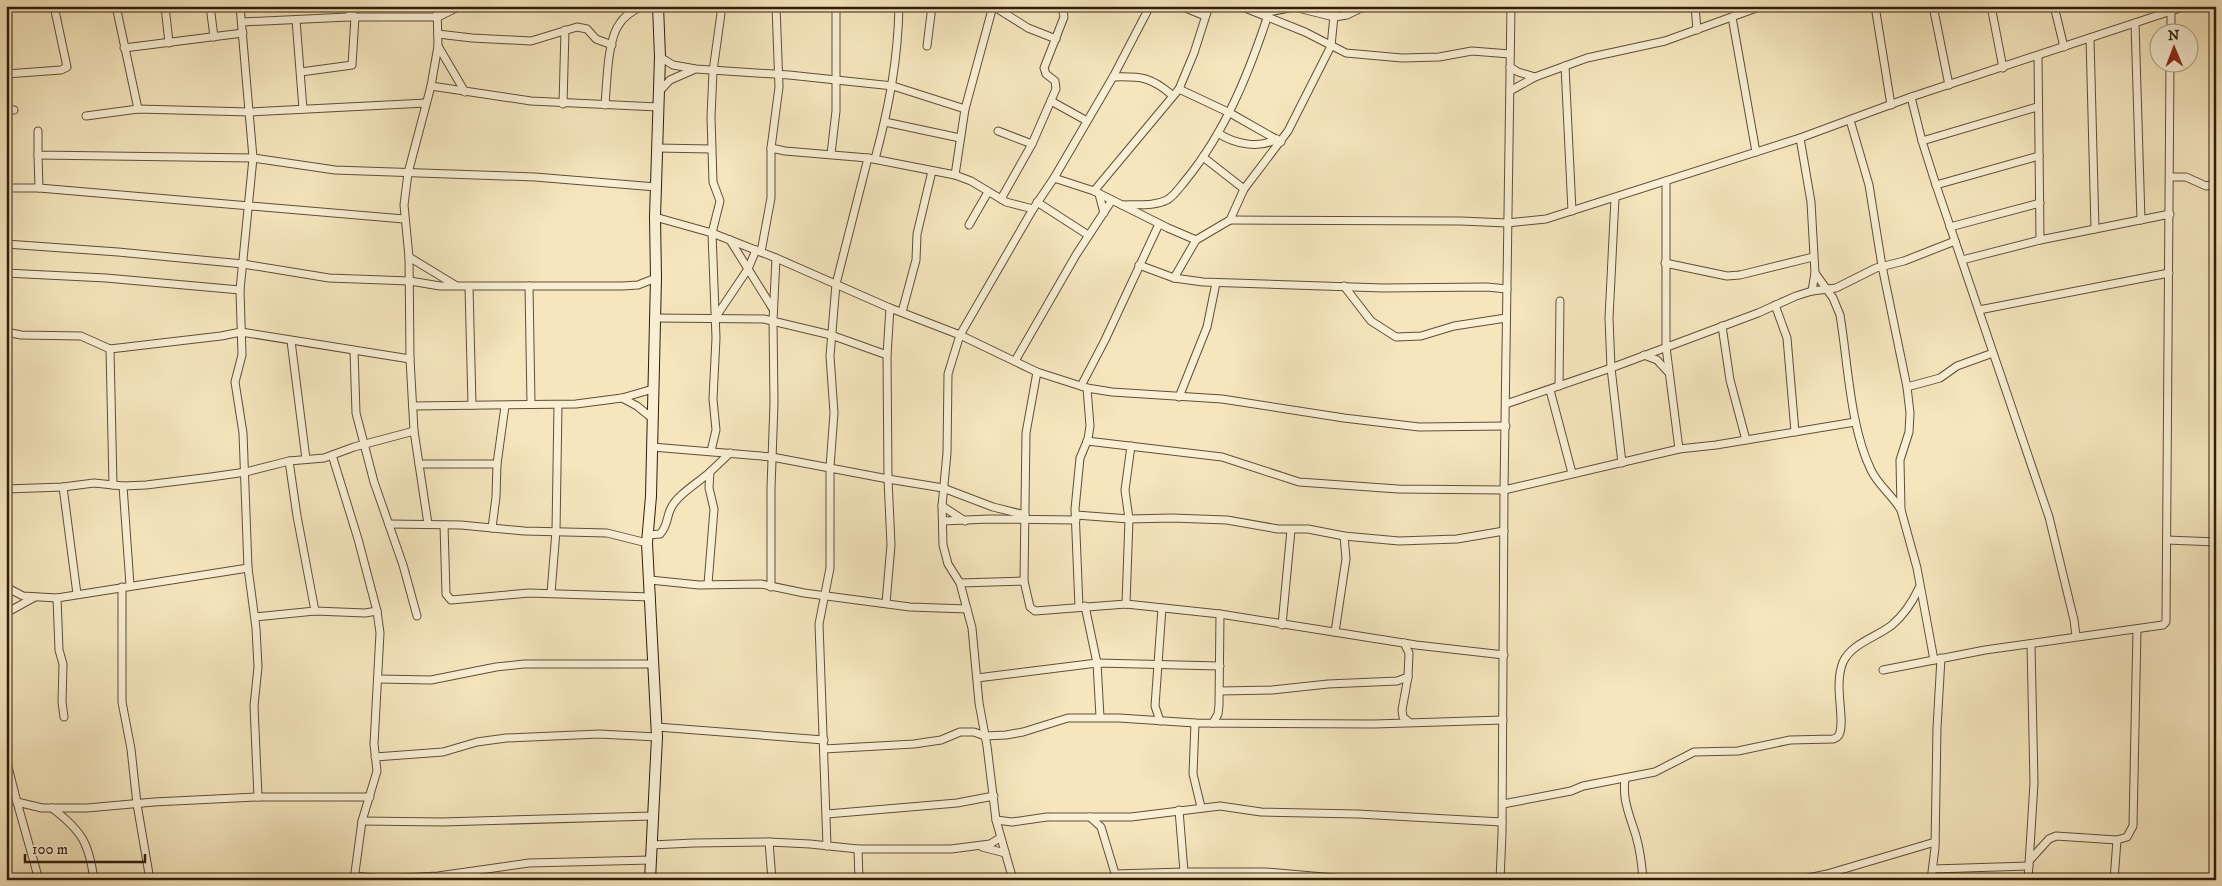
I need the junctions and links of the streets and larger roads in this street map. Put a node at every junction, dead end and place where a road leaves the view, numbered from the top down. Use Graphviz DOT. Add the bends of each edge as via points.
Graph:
graph roads {
  1 [pos="54,6"];
  2 [pos="116,6"];
  3 [pos="165,6"];
  4 [pos="210,6"];
  5 [pos="240,6"];
  6 [pos="357,6"];
  7 [pos="437,6"];
  8 [pos="460,6"];
  9 [pos="642,6"];
  10 [pos="658,6"];
  11 [pos="722,6"];
  12 [pos="776,6"];
  13 [pos="836,6"];
  14 [pos="898,6"];
  15 [pos="932,6"];
  16 [pos="993,6"];
  17 [pos="1062,6"];
  18 [pos="1150,6"];
  19 [pos="1181,6"];
  20 [pos="1208,6"];
  21 [pos="1240,6"];
  22 [pos="1335,6"];
  23 [pos="1370,6"];
  24 [pos="1511,6"];
  25 [pos="1695,6"];
  26 [pos="1762,6"];
  27 [pos="1875,6"];
  28 [pos="1933,6"];
  29 [pos="1991,6"];
  30 [pos="2054,6"];
  31 [pos="2186,6"];
  32 [pos="1294,7"];
  33 [pos="2171,11"];
  34 [pos="1269,12"];
  35 [pos="1206,16"];
  36 [pos="352,17"];
  37 [pos="438,17"];
  38 [pos="1334,17"];
  39 [pos="1732,17"];
  40 [pos="296,20"];
  41 [pos="242,22"];
  42 [pos="2171,22"];
  43 [pos="2135,23"];
  44 [pos="565,30"];
  45 [pos="1697,30"];
  46 [pos="242,33"];
  47 [pos="438,34"];
  48 [pos="214,37"];
  49 [pos="2090,38"];
  50 [pos="1056,39"];
  51 [pos="170,42"];
  52 [pos="612,45"];
  53 [pos="438,46"];
  54 [pos="928,46"];
  55 [pos="1331,46"];
  56 [pos="2064,47"];
  57 [pos="124,48"];
  58 [pos="1510,54"];
  59 [pos="2038,56"];
  60 [pos="660,58"];
  61 [pos="1566,66"];
  62 [pos="1510,67"];
  63 [pos="2003,68"];
  64 [pos="696,69"];
  65 [pos="713,71"];
  66 [pos="300,72"];
  67 [pos="2170,72"];
  68 [pos="6,74"];
  69 [pos="778,74"];
  70 [pos="1114,77"];
  71 [pos="1535,77"];
  72 [pos="837,80"];
  73 [pos="1950,85"];
  74 [pos="430,86"];
  75 [pos="893,86"];
  76 [pos="1178,88"];
  77 [pos="1510,91"];
  78 [pos="465,92"];
  79 [pos="658,92"];
  80 [pos="1172,95"];
  81 [pos="1912,97"];
  82 [pos="1052,101"];
  83 [pos="426,103"];
  84 [pos="563,104"];
  85 [pos="605,104"];
  86 [pos="1891,105"];
  87 [pos="658,107"];
  88 [pos="2038,107"];
  89 [pos="6,109"];
  90 [pos="303,109"];
  91 [pos="965,109"];
  92 [pos="14,110"];
  93 [pos="138,110"];
  94 [pos="250,112"];
  95 [pos="1230,113"];
  96 [pos="86,116"];
  97 [pos="1850,120"];
  98 [pos="1087,121"];
  99 [pos="885,122"];
  100 [pos="38,131"];
  101 [pos="998,131"];
  102 [pos="1218,133"];
  103 [pos="960,138"];
  104 [pos="1800,138"];
  105 [pos="1279,140"];
  106 [pos="1922,141"];
  107 [pos="1032,144"];
  108 [pos="658,148"];
  109 [pos="711,148"];
  110 [pos="771,148"];
  111 [pos="1756,152"];
  112 [pos="831,154"];
  113 [pos="38,156"];
  114 [pos="2038,156"];
  115 [pos="1203,157"];
  116 [pos="253,158"];
  117 [pos="871,158"];
  118 [pos="932,171"];
  119 [pos="408,173"];
  120 [pos="955,175"];
  121 [pos="2170,177"];
  122 [pos="1054,178"];
  123 [pos="1666,181"];
  124 [pos="2216,184"];
  125 [pos="1936,185"];
  126 [pos="656,187"];
  127 [pos="6,188"];
  128 [pos="39,188"];
  129 [pos="1244,189"];
  130 [pos="988,192"];
  131 [pos="1096,192"];
  132 [pos="1615,198"];
  133 [pos="1001,199"];
  134 [pos="1112,200"];
  135 [pos="2040,203"];
  136 [pos="248,204"];
  137 [pos="1156,204"];
  138 [pos="1122,205"];
  139 [pos="1035,206"];
  140 [pos="1572,211"];
  141 [pos="1104,213"];
  142 [pos="2170,214"];
  143 [pos="655,217"];
  144 [pos="404,219"];
  145 [pos="1150,219"];
  146 [pos="1230,220"];
  147 [pos="2141,220"];
  148 [pos="1507,223"];
  149 [pos="1159,224"];
  150 [pos="969,225"];
  151 [pos="1950,227"];
  152 [pos="2095,229"];
  153 [pos="712,233"];
  154 [pos="1088,235"];
  155 [pos="730,240"];
  156 [pos="1196,240"];
  157 [pos="2040,240"];
  158 [pos="1955,241"];
  159 [pos="6,244"];
  160 [pos="759,251"];
  161 [pos="409,257"];
  162 [pos="1813,257"];
  163 [pos="776,258"];
  164 [pos="1962,260"];
  165 [pos="243,264"];
  166 [pos="1665,264"];
  167 [pos="1140,265"];
  168 [pos="1882,266"];
  169 [pos="748,269"];
  170 [pos="1815,273"];
  171 [pos="2170,273"];
  172 [pos="6,274"];
  173 [pos="656,278"];
  174 [pos="1174,278"];
  175 [pos="410,281"];
  176 [pos="1216,283"];
  177 [pos="836,284"];
  178 [pos="458,286"];
  179 [pos="529,286"];
  180 [pos="1344,286"];
  181 [pos="469,287"];
  182 [pos="1355,287"];
  183 [pos="1507,289"];
  184 [pos="1826,289"];
  185 [pos="240,290"];
  186 [pos="1812,291"];
  187 [pos="1354,297"];
  188 [pos="1560,301"];
  189 [pos="1775,305"];
  190 [pos="890,308"];
  191 [pos="773,309"];
  192 [pos="1979,310"];
  193 [pos="902,312"];
  194 [pos="654,318"];
  195 [pos="714,318"];
  196 [pos="1506,318"];
  197 [pos="773,321"];
  198 [pos="1722,326"];
  199 [pos="6,332"];
  200 [pos="241,332"];
  201 [pos="831,335"];
  202 [pos="960,335"];
  203 [pos="291,341"];
  204 [pos="1666,347"];
  205 [pos="110,350"];
  206 [pos="354,351"];
  207 [pos="1993,353"];
  208 [pos="887,355"];
  209 [pos="1644,355"];
  210 [pos="410,359"];
  211 [pos="1015,360"];
  212 [pos="1611,368"];
  213 [pos="1037,372"];
  214 [pos="1669,373"];
  215 [pos="1559,386"];
  216 [pos="1084,387"];
  217 [pos="1907,387"];
  218 [pos="654,389"];
  219 [pos="1550,390"];
  220 [pos="1179,397"];
  221 [pos="622,398"];
  222 [pos="532,404"];
  223 [pos="1506,404"];
  224 [pos="472,405"];
  225 [pos="558,405"];
  226 [pos="413,406"];
  227 [pos="505,406"];
  228 [pos="653,419"];
  229 [pos="1855,422"];
  230 [pos="1506,426"];
  231 [pos="414,431"];
  232 [pos="1795,432"];
  233 [pos="1746,440"];
  234 [pos="1086,441"];
  235 [pos="365,444"];
  236 [pos="1131,446"];
  237 [pos="652,447"];
  238 [pos="1679,449"];
  239 [pos="711,451"];
  240 [pos="730,453"];
  241 [pos="332,455"];
  242 [pos="772,457"];
  243 [pos="306,458"];
  244 [pos="289,461"];
  245 [pos="1622,463"];
  246 [pos="419,464"];
  247 [pos="497,464"];
  248 [pos="830,467"];
  249 [pos="246,472"];
  250 [pos="710,472"];
  251 [pos="1572,473"];
  252 [pos="888,479"];
  253 [pos="113,485"];
  254 [pos="123,486"];
  255 [pos="63,487"];
  256 [pos="944,488"];
  257 [pos="6,489"];
  258 [pos="1504,490"];
  259 [pos="942,506"];
  260 [pos="1901,510"];
  261 [pos="1025,518"];
  262 [pos="1076,518"];
  263 [pos="1129,519"];
  264 [pos="943,522"];
  265 [pos="965,522"];
  266 [pos="389,524"];
  267 [pos="428,524"];
  268 [pos="444,525"];
  269 [pos="492,528"];
  270 [pos="1291,530"];
  271 [pos="1504,530"];
  272 [pos="556,531"];
  273 [pos="1344,536"];
  274 [pos="648,539"];
  275 [pos="2167,540"];
  276 [pos="2216,542"];
  277 [pos="248,568"];
  278 [pos="650,580"];
  279 [pos="1024,580"];
  280 [pos="960,582"];
  281 [pos="708,584"];
  282 [pos="130,585"];
  283 [pos="6,587"];
  284 [pos="122,587"];
  285 [pos="770,587"];
  286 [pos="1919,587"];
  287 [pos="551,593"];
  288 [pos="77,594"];
  289 [pos="824,596"];
  290 [pos="35,597"];
  291 [pos="651,597"];
  292 [pos="57,598"];
  293 [pos="886,603"];
  294 [pos="1126,604"];
  295 [pos="1082,606"];
  296 [pos="1162,608"];
  297 [pos="967,609"];
  298 [pos="315,611"];
  299 [pos="377,611"];
  300 [pos="6,613"];
  301 [pos="1220,614"];
  302 [pos="417,616"];
  303 [pos="255,617"];
  304 [pos="1282,625"];
  305 [pos="2137,629"];
  306 [pos="1335,632"];
  307 [pos="2076,636"];
  308 [pos="1404,643"];
  309 [pos="2031,644"];
  310 [pos="1416,645"];
  311 [pos="1409,653"];
  312 [pos="1504,655"];
  313 [pos="1938,659"];
  314 [pos="1097,663"];
  315 [pos="654,664"];
  316 [pos="1157,664"];
  317 [pos="1220,666"];
  318 [pos="1883,670"];
  319 [pos="1408,677"];
  320 [pos="977,678"];
  321 [pos="378,679"];
  322 [pos="1397,681"];
  323 [pos="1405,690"];
  324 [pos="1220,691"];
  325 [pos="64,717"];
  326 [pos="1100,717"];
  327 [pos="1503,720"];
  328 [pos="1160,721"];
  329 [pos="1409,722"];
  330 [pos="1195,723"];
  331 [pos="1213,723"];
  332 [pos="657,732"];
  333 [pos="985,736"];
  334 [pos="824,740"];
  335 [pos="824,749"];
  336 [pos="375,757"];
  337 [pos="6,758"];
  338 [pos="1625,779"];
  339 [pos="994,796"];
  340 [pos="258,797"];
  341 [pos="370,797"];
  342 [pos="17,802"];
  343 [pos="137,804"];
  344 [pos="1503,804"];
  345 [pos="1201,807"];
  346 [pos="52,808"];
  347 [pos="1179,810"];
  348 [pos="827,814"];
  349 [pos="653,816"];
  350 [pos="1090,816"];
  351 [pos="996,820"];
  352 [pos="362,821"];
  353 [pos="1502,822"];
  354 [pos="1000,838"];
  355 [pos="2117,840"];
  356 [pos="769,842"];
  357 [pos="1935,842"];
  358 [pos="651,845"];
  359 [pos="828,846"];
  360 [pos="980,846"];
  361 [pos="858,849"];
  362 [pos="1005,853"];
  363 [pos="651,860"];
  364 [pos="2029,863"];
  365 [pos="1933,869"];
  366 [pos="1184,872"];
  367 [pos="1245,872"];
  368 [pos="1116,877"];
  369 [pos="354,878"];
  370 [pos="1810,879"];
  371 [pos="39,880"];
  372 [pos="94,880"];
  373 [pos="150,880"];
  374 [pos="650,880"];
  375 [pos="772,880"];
  376 [pos="859,880"];
  377 [pos="1013,880"];
  378 [pos="1251,880"];
  379 [pos="1358,880"];
  380 [pos="1500,880"];
  381 [pos="1643,880"];
  382 [pos="1799,880"];
  383 [pos="1931,880"];
  384 [pos="2028,880"];
  385 [pos="2114,880"];
  1 -- 68 [label="street" via="67,67"];
  2 -- 57 [label="street"];
  3 -- 51 [label="street"];
  4 -- 48 [label="street"];
  5 -- 41 [label="street"];
  6 -- 36 [label="street"];
  7 -- 37 [label="street"];
  8 -- 37 [label="street"];
  9 -- 52 [label="street" via="619,23"];
  10 -- 60 [label="street"];
  11 -- 65 [label="street"];
  12 -- 69 [label="street"];
  13 -- 72 [label="street"];
  14 -- 75 [label="street"];
  15 -- 54 [label="street"];
  16 -- 50 [label="street" via="1028,28"];
  16 -- 91 [label="street"];
  17 -- 50 [label="street" via="1064,17"];
  18 -- 70 [label="street"];
  19 -- 35 [label="street"];
  20 -- 35 [label="street"];
  21 -- 34 [label="street"];
  22 -- 38 [label="street"];
  23 -- 38 [label="street"];
  24 -- 58 [label="street"];
  25 -- 45 [label="street"];
  26 -- 39 [label="street"];
  27 -- 86 [label="street"];
  28 -- 73 [label="street"];
  29 -- 63 [label="street"];
  30 -- 56 [label="street"];
  31 -- 33 [label="street"];
  32 -- 34 [label="street"];
  32 -- 38 [label="street"];
  33 -- 42 [label="street"];
  33 -- 43 [label="street"];
  34 -- 55 [label="street"];
  34 -- 95 [label="street"];
  35 -- 76 [label="street"];
  36 -- 37 [label="street"];
  36 -- 40 [label="street"];
  36 -- 66 [label="street" via="352,65"];
  37 -- 47 [label="street"];
  38 -- 55 [label="street"];
  39 -- 45 [label="street"];
  39 -- 111 [label="street"];
  40 -- 41 [label="street"];
  40 -- 66 [label="street"];
  41 -- 46 [label="street"];
  43 -- 49 [label="street"];
  43 -- 147 [label="street"];
  44 -- 47 [label="street" via="532,41"];
  44 -- 52 [label="street" via="583,28 596,39"];
  44 -- 84 [label="street"];
  45 -- 61 [label="street" via="1650,45 1602,53"];
  46 -- 48 [label="street"];
  46 -- 94 [label="street"];
  47 -- 53 [label="street"];
  48 -- 51 [label="street"];
  49 -- 56 [label="street"];
  49 -- 152 [label="street"];
  50 -- 82 [label="street" via="1044,68 1056,83"];
  51 -- 57 [label="street"];
  52 -- 85 [label="street"];
  53 -- 74 [label="street"];
  53 -- 78 [label="street"];
  55 -- 58 [label="street" via="1346,53 1402,58 1472,52"];
  55 -- 105 [label="street"];
  56 -- 59 [label="street"];
  57 -- 93 [label="street"];
  58 -- 62 [label="street"];
  59 -- 63 [label="street"];
  59 -- 88 [label="street"];
  60 -- 64 [label="street" via="673,65"];
  60 -- 79 [label="street"];
  61 -- 71 [label="street"];
  61 -- 140 [label="street"];
  62 -- 71 [label="street"];
  62 -- 77 [label="street"];
  63 -- 73 [label="street"];
  64 -- 65 [label="street"];
  64 -- 79 [label="street" via="670,80"];
  65 -- 69 [label="street"];
  65 -- 109 [label="street"];
  66 -- 90 [label="street"];
  67 -- 121 [label="street"];
  69 -- 72 [label="street"];
  69 -- 110 [label="street"];
  70 -- 80 [label="street" via="1144,77"];
  70 -- 98 [label="street"];
  71 -- 77 [label="street"];
  72 -- 75 [label="street"];
  72 -- 112 [label="street"];
  73 -- 81 [label="street"];
  74 -- 78 [label="street"];
  74 -- 83 [label="street"];
  75 -- 91 [label="street"];
  75 -- 99 [label="street"];
  76 -- 80 [label="street"];
  76 -- 95 [label="street"];
  77 -- 148 [label="street"];
  78 -- 84 [label="street"];
  79 -- 87 [label="street"];
  80 -- 131 [label="street"];
  81 -- 86 [label="street"];
  81 -- 106 [label="street"];
  82 -- 98 [label="street"];
  82 -- 107 [label="street"];
  83 -- 90 [label="street"];
  83 -- 119 [label="street"];
  84 -- 85 [label="street"];
  85 -- 87 [label="street"];
  86 -- 97 [label="street"];
  87 -- 108 [label="street"];
  88 -- 106 [label="street"];
  88 -- 114 [label="street"];
  89 -- 92 [label="street"];
  90 -- 94 [label="street"];
  91 -- 103 [label="street"];
  93 -- 94 [label="street"];
  93 -- 96 [label="street"];
  94 -- 116 [label="street"];
  95 -- 102 [label="street"];
  95 -- 105 [label="street"];
  97 -- 104 [label="street"];
  97 -- 168 [label="street" via="1869,185"];
  98 -- 122 [label="street"];
  99 -- 103 [label="street"];
  99 -- 117 [label="street"];
  100 -- 113 [label="street"];
  101 -- 107 [label="street"];
  102 -- 105 [label="street" via="1239,144 1265,144"];
  102 -- 115 [label="street"];
  103 -- 120 [label="street"];
  104 -- 111 [label="street"];
  104 -- 162 [label="street" via="1811,195"];
  105 -- 129 [label="street"];
  106 -- 125 [label="street"];
  107 -- 133 [label="street"];
  108 -- 109 [label="street"];
  108 -- 126 [label="street"];
  109 -- 153 [label="street" via="713,182 720,201"];
  110 -- 112 [label="street"];
  110 -- 160 [label="street" via="771,198"];
  111 -- 123 [label="street"];
  112 -- 117 [label="street"];
  113 -- 116 [label="street"];
  113 -- 128 [label="street"];
  114 -- 125 [label="street"];
  114 -- 135 [label="street"];
  115 -- 129 [label="street"];
  115 -- 137 [label="street" via="1172,197"];
  116 -- 119 [label="street" via="335,170"];
  116 -- 136 [label="street"];
  117 -- 118 [label="street"];
  117 -- 177 [label="street"];
  118 -- 120 [label="street"];
  118 -- 193 [label="street" via="916,234 916,260"];
  119 -- 126 [label="street" via="535,177"];
  119 -- 144 [label="street"];
  120 -- 130 [label="street"];
  121 -- 124 [label="street" via="2186,177 2206,186"];
  121 -- 142 [label="street"];
  122 -- 131 [label="street"];
  122 -- 139 [label="street"];
  123 -- 132 [label="street"];
  123 -- 166 [label="street"];
  125 -- 151 [label="street"];
  126 -- 143 [label="street"];
  127 -- 128 [label="street"];
  128 -- 136 [label="street"];
  129 -- 146 [label="street"];
  130 -- 133 [label="street"];
  130 -- 150 [label="street"];
  131 -- 134 [label="street"];
  131 -- 141 [label="street"];
  132 -- 140 [label="street"];
  132 -- 212 [label="street" via="1609,318"];
  133 -- 139 [label="street" via="1018,207"];
  134 -- 138 [label="street"];
  134 -- 141 [label="street"];
  135 -- 151 [label="street"];
  135 -- 157 [label="street"];
  136 -- 144 [label="street"];
  136 -- 165 [label="street"];
  137 -- 138 [label="street"];
  137 -- 145 [label="street"];
  138 -- 145 [label="street"];
  139 -- 154 [label="street"];
  139 -- 202 [label="street"];
  140 -- 148 [label="street" via="1538,221"];
  141 -- 154 [label="street"];
  142 -- 147 [label="street"];
  142 -- 171 [label="street"];
  143 -- 153 [label="street"];
  143 -- 173 [label="street"];
  144 -- 161 [label="street"];
  145 -- 149 [label="street"];
  146 -- 148 [label="street" via="1461,220"];
  146 -- 156 [label="street"];
  147 -- 152 [label="street"];
  148 -- 183 [label="street"];
  149 -- 156 [label="street"];
  149 -- 167 [label="street"];
  151 -- 158 [label="street"];
  152 -- 157 [label="street"];
  153 -- 155 [label="street"];
  153 -- 195 [label="street"];
  154 -- 211 [label="street"];
  155 -- 160 [label="street"];
  155 -- 169 [label="street"];
  156 -- 174 [label="street"];
  157 -- 164 [label="street"];
  158 -- 164 [label="street"];
  158 -- 168 [label="street"];
  159 -- 165 [label="street"];
  160 -- 163 [label="street"];
  160 -- 169 [label="street"];
  161 -- 175 [label="street"];
  161 -- 178 [label="street"];
  162 -- 166 [label="street" via="1727,276"];
  162 -- 170 [label="street"];
  163 -- 177 [label="street"];
  163 -- 191 [label="street"];
  164 -- 192 [label="street"];
  165 -- 175 [label="street" via="329,278"];
  165 -- 185 [label="street"];
  166 -- 204 [label="street"];
  167 -- 174 [label="street"];
  167 -- 216 [label="street"];
  168 -- 184 [label="street" via="1836,288"];
  168 -- 217 [label="street"];
  169 -- 191 [label="street"];
  169 -- 195 [label="street"];
  170 -- 184 [label="street"];
  170 -- 186 [label="street"];
  171 -- 192 [label="street"];
  171 -- 275 [label="street"];
  172 -- 185 [label="street" via="106,278"];
  173 -- 179 [label="street" via="638,285"];
  173 -- 194 [label="street"];
  174 -- 176 [label="street"];
  175 -- 178 [label="street"];
  175 -- 210 [label="street"];
  176 -- 180 [label="street"];
  176 -- 220 [label="street" via="1207,327"];
  177 -- 190 [label="street"];
  177 -- 201 [label="street"];
  178 -- 181 [label="street"];
  179 -- 181 [label="street"];
  179 -- 222 [label="street"];
  180 -- 182 [label="street"];
  180 -- 187 [label="street"];
  181 -- 224 [label="street"];
  182 -- 183 [label="street"];
  182 -- 187 [label="street"];
  183 -- 196 [label="street"];
  184 -- 186 [label="street"];
  184 -- 229 [label="street" via="1840,315"];
  185 -- 200 [label="street"];
  186 -- 189 [label="street"];
  187 -- 196 [label="street" via="1371,321 1396,337 1422,336 1454,326"];
  188 -- 215 [label="street"];
  189 -- 198 [label="street"];
  189 -- 232 [label="street" via="1787,338"];
  190 -- 193 [label="street"];
  190 -- 208 [label="street"];
  191 -- 197 [label="street"];
  192 -- 207 [label="street"];
  193 -- 202 [label="street"];
  194 -- 195 [label="street"];
  194 -- 218 [label="street"];
  195 -- 197 [label="street"];
  195 -- 239 [label="street" via="716,430"];
  196 -- 223 [label="street"];
  197 -- 201 [label="street"];
  197 -- 242 [label="street"];
  198 -- 204 [label="street"];
  198 -- 233 [label="street" via="1730,380"];
  199 -- 205 [label="street" via="80,336"];
  200 -- 203 [label="street"];
  200 -- 205 [label="street"];
  200 -- 249 [label="street" via="242,355 235,382"];
  201 -- 208 [label="street"];
  201 -- 248 [label="street" via="834,413"];
  202 -- 211 [label="street"];
  202 -- 256 [label="street" via="948,374"];
  203 -- 206 [label="street"];
  203 -- 243 [label="street"];
  204 -- 209 [label="street"];
  204 -- 214 [label="street"];
  205 -- 253 [label="street"];
  206 -- 210 [label="street"];
  206 -- 235 [label="street" via="355,406"];
  207 -- 217 [label="street" via="1957,366 1940,378"];
  207 -- 307 [label="street" via="2052,529"];
  208 -- 252 [label="street"];
  209 -- 212 [label="street"];
  209 -- 214 [label="street" via="1657,360"];
  210 -- 226 [label="street"];
  211 -- 213 [label="street"];
  212 -- 215 [label="street"];
  212 -- 245 [label="street"];
  213 -- 216 [label="street"];
  213 -- 261 [label="street" via="1026,433"];
  214 -- 238 [label="street"];
  215 -- 219 [label="street"];
  216 -- 220 [label="street"];
  216 -- 234 [label="street" via="1090,426"];
  217 -- 260 [label="street" via="1910,413 1909,432 1900,460"];
  218 -- 221 [label="street"];
  218 -- 228 [label="street"];
  219 -- 223 [label="street"];
  219 -- 251 [label="street"];
  220 -- 230 [label="street" via="1222,399 1419,427"];
  221 -- 225 [label="street"];
  221 -- 228 [label="street"];
  222 -- 225 [label="street"];
  222 -- 227 [label="street"];
  223 -- 230 [label="street"];
  224 -- 226 [label="street"];
  224 -- 227 [label="street"];
  225 -- 272 [label="street"];
  226 -- 231 [label="street"];
  227 -- 247 [label="street"];
  228 -- 237 [label="street"];
  229 -- 232 [label="street"];
  229 -- 260 [label="street" via="1875,478"];
  230 -- 258 [label="street"];
  231 -- 235 [label="street"];
  231 -- 246 [label="street"];
  232 -- 233 [label="street"];
  233 -- 238 [label="street"];
  234 -- 236 [label="street"];
  234 -- 262 [label="street" via="1080,458"];
  235 -- 241 [label="street"];
  235 -- 266 [label="street"];
  236 -- 258 [label="street" via="1222,457 1299,482 1398,489"];
  236 -- 263 [label="street" via="1125,490"];
  237 -- 239 [label="street"];
  237 -- 274 [label="street"];
  238 -- 245 [label="street"];
  239 -- 240 [label="street"];
  240 -- 242 [label="street"];
  240 -- 250 [label="street"];
  241 -- 243 [label="street" via="315,460"];
  241 -- 299 [label="street"];
  242 -- 248 [label="street"];
  242 -- 285 [label="street"];
  243 -- 244 [label="street"];
  244 -- 249 [label="street"];
  244 -- 298 [label="street"];
  245 -- 251 [label="street"];
  246 -- 247 [label="street"];
  246 -- 267 [label="street"];
  247 -- 269 [label="street"];
  248 -- 252 [label="street"];
  248 -- 289 [label="street" via="830,568"];
  249 -- 254 [label="street"];
  249 -- 277 [label="street"];
  250 -- 274 [label="street" via="675,501 666,528"];
  250 -- 281 [label="street" via="709,488 714,509"];
  251 -- 258 [label="street" via="1523,488"];
  252 -- 256 [label="street"];
  252 -- 293 [label="street" via="891,545"];
  253 -- 254 [label="street"];
  253 -- 255 [label="street" via="94,483"];
  254 -- 282 [label="street"];
  255 -- 257 [label="street"];
  255 -- 288 [label="street"];
  256 -- 259 [label="street"];
  256 -- 261 [label="street"];
  258 -- 271 [label="street"];
  259 -- 264 [label="street"];
  259 -- 265 [label="street"];
  260 -- 286 [label="street"];
  261 -- 262 [label="street"];
  261 -- 265 [label="street"];
  261 -- 279 [label="street"];
  262 -- 263 [label="street"];
  262 -- 295 [label="street"];
  263 -- 270 [label="street" via="1227,520"];
  263 -- 294 [label="street"];
  264 -- 265 [label="street"];
  264 -- 280 [label="street" via="943,545 948,564"];
  266 -- 267 [label="street"];
  266 -- 302 [label="street"];
  267 -- 268 [label="street"];
  268 -- 269 [label="street"];
  268 -- 287 [label="street" via="447,598"];
  269 -- 272 [label="street"];
  270 -- 273 [label="street" via="1308,529"];
  270 -- 304 [label="street"];
  271 -- 273 [label="street" via="1433,541"];
  271 -- 312 [label="street"];
  272 -- 274 [label="street"];
  272 -- 287 [label="street"];
  273 -- 306 [label="street" via="1347,553"];
  274 -- 278 [label="street"];
  275 -- 276 [label="street"];
  275 -- 305 [label="street" via="2166,622"];
  277 -- 282 [label="street"];
  277 -- 303 [label="street"];
  278 -- 281 [label="street"];
  278 -- 291 [label="street"];
  279 -- 280 [label="street"];
  279 -- 295 [label="street" via="1030,607 1035,611"];
  280 -- 297 [label="street"];
  281 -- 285 [label="street"];
  282 -- 284 [label="street"];
  283 -- 290 [label="street" via="23,596"];
  284 -- 288 [label="street"];
  284 -- 343 [label="street" via="122,702 132,749"];
  285 -- 289 [label="street"];
  286 -- 313 [label="street"];
  286 -- 338 [label="street" via="1901,617 1861,644 1844,660 1839,674 1840,734 1837,738 1790,740 1738,751 1694,752 1655,772"];
  287 -- 291 [label="street"];
  288 -- 292 [label="street"];
  289 -- 293 [label="street"];
  289 -- 334 [label="street" via="819,624"];
  290 -- 292 [label="street"];
  290 -- 300 [label="street"];
  291 -- 315 [label="street"];
  292 -- 325 [label="street"];
  293 -- 297 [label="street" via="938,610"];
  294 -- 295 [label="street"];
  294 -- 296 [label="street"];
  295 -- 314 [label="street"];
  296 -- 301 [label="street"];
  296 -- 316 [label="street"];
  297 -- 320 [label="street"];
  298 -- 299 [label="street"];
  298 -- 303 [label="street"];
  299 -- 321 [label="street" via="380,633"];
  301 -- 304 [label="street"];
  301 -- 317 [label="street"];
  303 -- 340 [label="street"];
  304 -- 306 [label="street"];
  305 -- 307 [label="street"];
  305 -- 355 [label="street" via="2133,826 2127,837"];
  306 -- 308 [label="street"];
  307 -- 309 [label="street"];
  308 -- 310 [label="street"];
  308 -- 311 [label="street"];
  309 -- 313 [label="street"];
  309 -- 364 [label="street" via="2034,783"];
  310 -- 311 [label="street"];
  310 -- 312 [label="street"];
  311 -- 319 [label="street"];
  312 -- 327 [label="street"];
  313 -- 318 [label="street"];
  313 -- 357 [label="street"];
  314 -- 316 [label="street"];
  314 -- 320 [label="street"];
  314 -- 326 [label="street"];
  315 -- 321 [label="street" via="524,664 431,680"];
  315 -- 332 [label="street"];
  316 -- 317 [label="street"];
  316 -- 328 [label="street" via="1155,706"];
  317 -- 324 [label="street"];
  319 -- 322 [label="street"];
  319 -- 323 [label="street"];
  320 -- 333 [label="street"];
  321 -- 336 [label="street"];
  322 -- 323 [label="street"];
  322 -- 324 [label="street"];
  323 -- 329 [label="street" via="1402,710 1403,717"];
  324 -- 331 [label="street" via="1218,714"];
  326 -- 328 [label="street"];
  326 -- 333 [label="street" via="1068,718 1023,732"];
  327 -- 329 [label="street"];
  327 -- 344 [label="street"];
  328 -- 330 [label="street"];
  329 -- 331 [label="street"];
  330 -- 331 [label="street"];
  330 -- 345 [label="street" via="1193,774"];
  332 -- 334 [label="street"];
  332 -- 336 [label="street" via="506,738 443,752"];
  332 -- 349 [label="street"];
  333 -- 335 [label="street" via="960,732 941,740 914,744"];
  333 -- 339 [label="street"];
  334 -- 335 [label="street"];
  335 -- 348 [label="street"];
  336 -- 341 [label="street" via="376,779"];
  337 -- 342 [label="street"];
  338 -- 344 [label="street"];
  338 -- 381 [label="street" via="1624,802 1636,838"];
  339 -- 348 [label="street" via="957,803"];
  339 -- 351 [label="street"];
  340 -- 341 [label="street"];
  340 -- 343 [label="street"];
  341 -- 352 [label="street"];
  342 -- 346 [label="street"];
  342 -- 371 [label="street"];
  343 -- 346 [label="street"];
  343 -- 373 [label="street"];
  344 -- 353 [label="street"];
  345 -- 347 [label="street"];
  345 -- 353 [label="street"];
  346 -- 372 [label="street" via="82,836 88,847"];
  347 -- 350 [label="street" via="1130,817"];
  347 -- 366 [label="street"];
  348 -- 359 [label="street"];
  349 -- 352 [label="street"];
  349 -- 358 [label="street"];
  350 -- 351 [label="street" via="1012,822"];
  350 -- 368 [label="street" via="1101,827"];
  351 -- 354 [label="street"];
  352 -- 369 [label="street"];
  353 -- 380 [label="street"];
  354 -- 360 [label="street"];
  354 -- 362 [label="street"];
  355 -- 364 [label="street" via="2056,836 2049,839"];
  355 -- 385 [label="street"];
  356 -- 358 [label="street"];
  356 -- 359 [label="street"];
  356 -- 375 [label="street"];
  357 -- 365 [label="street"];
  357 -- 370 [label="street"];
  358 -- 363 [label="street"];
  359 -- 361 [label="street"];
  360 -- 361 [label="street"];
  360 -- 362 [label="street"];
  361 -- 376 [label="street"];
  362 -- 377 [label="street"];
  363 -- 369 [label="street" via="529,863 447,875"];
  363 -- 374 [label="street"];
  364 -- 365 [label="street"];
  364 -- 384 [label="street"];
  365 -- 383 [label="street"];
  366 -- 367 [label="street"];
  366 -- 368 [label="street"];
  367 -- 378 [label="street"];
  367 -- 379 [label="street"];
  370 -- 382 [label="street"];
}
